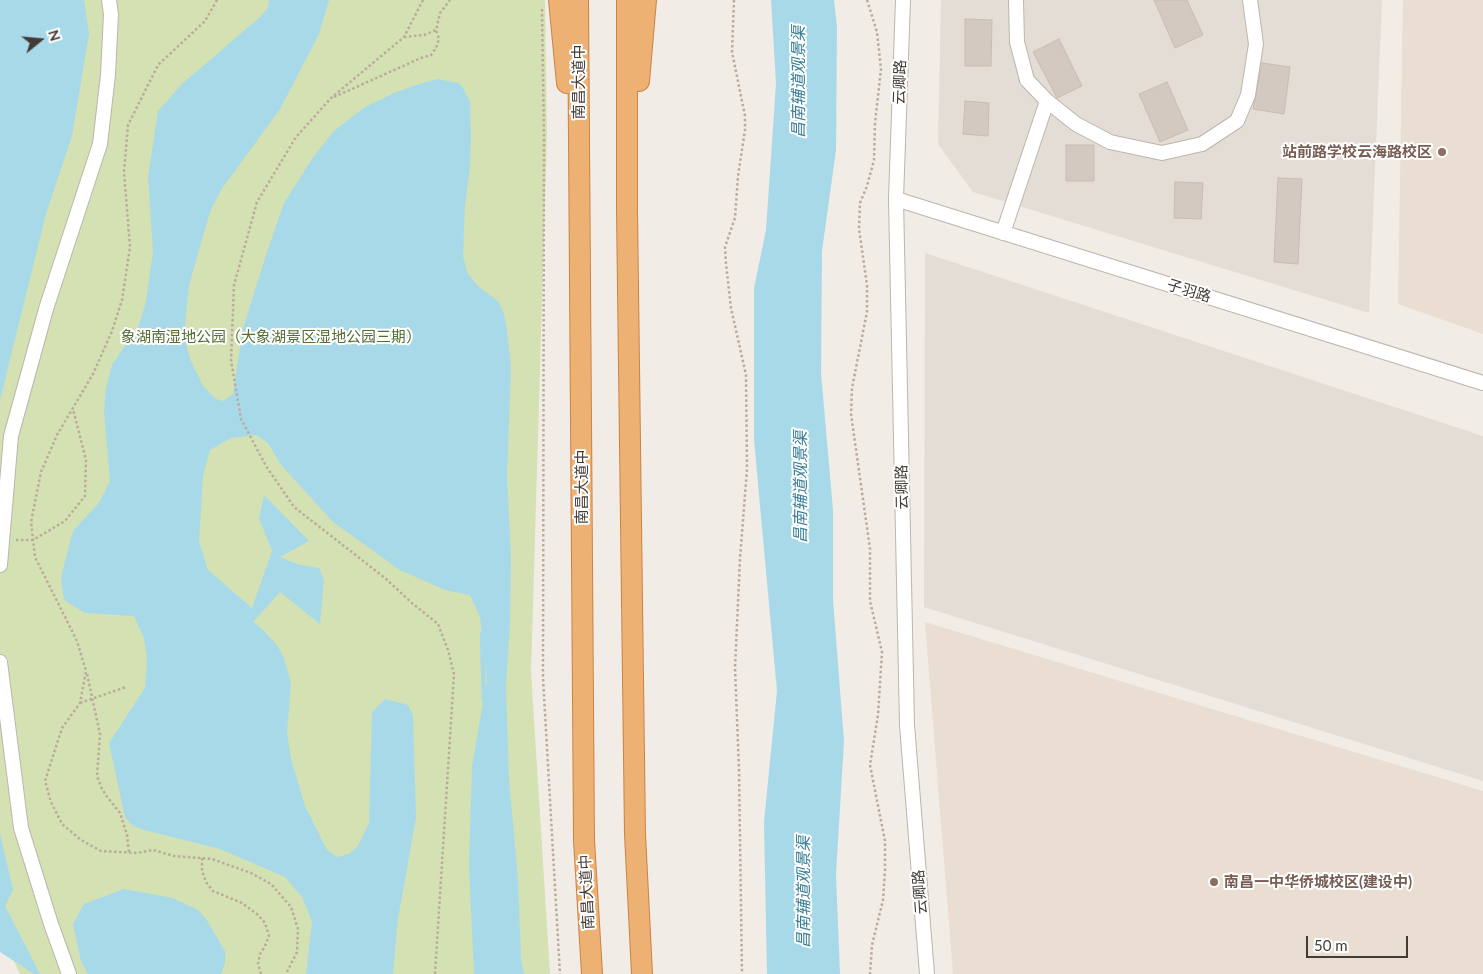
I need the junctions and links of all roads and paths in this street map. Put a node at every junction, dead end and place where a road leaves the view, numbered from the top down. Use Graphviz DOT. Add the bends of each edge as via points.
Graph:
graph roads {
  1 [pos="109,0"];
  2 [pos="217,0"];
  3 [pos="423,0"];
  4 [pos="450,0"];
  5 [pos="542,0"];
  6 [pos="559,0"];
  7 [pos="578,0"];
  8 [pos="627,0"];
  9 [pos="646,0"];
  10 [pos="734,0"];
  11 [pos="868,0"];
  12 [pos="903,0"];
  13 [pos="1016,0"];
  14 [pos="1250,0"];
  15 [pos="436,30"];
  16 [pos="404,37"];
  17 [pos="330,98"];
  18 [pos="1047,101"];
  19 [pos="580,198"];
  20 [pos="896,199"];
  21 [pos="627,210"];
  22 [pos="1003,233"];
  23 [pos="1483,383"];
  24 [pos="73,408"];
  25 [pos="2,539"];
  26 [pos="33,540"];
  27 [pos="0,565"];
  28 [pos="0,662"];
  29 [pos="86,671"];
  30 [pos="126,687"];
  31 [pos="91,698"];
  32 [pos="80,702"];
  33 [pos="129,853"];
  34 [pos="202,858"];
  35 [pos="69,974"];
  36 [pos="261,974"];
  37 [pos="286,974"];
  38 [pos="435,974"];
  39 [pos="560,974"];
  40 [pos="592,974"];
  41 [pos="642,974"];
  42 [pos="742,974"];
  43 [pos="870,974"];
  44 [pos="927,974"];
  1 -- 25 [label="street" via="108,75 100,144 46,309 11,436"];
  2 -- 24 [label="path" via="205,22 158,65 128,125 124,172 130,247 122,300 94,374"];
  3 -- 16 [label="path"];
  4 -- 15 [label="path" via="440,13"];
  5 -- 39 [label="path" via="543,678"];
  6 -- 19 [label="highway"];
  7 -- 19 [label="highway, 南昌大道中"];
  8 -- 21 [label="highway"];
  9 -- 21 [label="highway"];
  10 -- 42 [label="path" via="732,52 745,130 735,218 726,246 726,264 731,308 746,375 747,469 735,668"];
  11 -- 43 [label="path" via="877,32 881,69 874,160 860,203 866,312 852,388 851,414 870,550 870,601 882,652 878,714 870,765 885,841 885,870"];
  12 -- 20 [label="street, 云卿路"];
  13 -- 18 [label="street" via="1017,42 1028,80"];
  14 -- 18 [label="street" via="1256,44 1248,95 1237,122 1202,144 1162,153 1110,142 1076,124"];
  15 -- 16 [label="path"];
  15 -- 17 [label="path" via="440,39 432,55"];
  16 -- 17 [label="path"];
  17 -- 38 [label="path" via="296,137 257,202 234,285 231,360 241,419 266,466 294,507 438,624 448,650 454,674"];
  18 -- 22 [label="street"];
  19 -- 40 [label="highway, 南昌大道中" via="584,840"];
  20 -- 22 [label="street, 子羽路"];
  20 -- 44 [label="street, 云卿路" via="907,726"];
  21 -- 41 [label="highway" via="635,834"];
  22 -- 23 [label="street, 子羽路"];
  24 -- 26 [label="path" via="41,472 31,522"];
  24 -- 26 [label="path" via="86,460 85,496 65,521"];
  25 -- 26 [label="path"];
  25 -- 27 [label="street"];
  26 -- 29 [label="path" via="35,557 77,641"];
  28 -- 35 [label="street" via="21,828"];
  29 -- 31 [label="path"];
  29 -- 32 [label="path"];
  30 -- 31 [label="path"];
  31 -- 32 [label="path"];
  31 -- 33 [label="path" via="100,734 97,776 120,813"];
  32 -- 33 [label="path" via="62,728 45,781 51,802 62,824 81,840 101,851"];
  33 -- 34 [label="path" via="153,850 174,856"];
  34 -- 36 [label="path" via="202,871 212,891 242,903 265,923 269,936 260,954"];
  34 -- 37 [label="path" via="251,873 271,884 291,907 298,928 297,952"];
}
